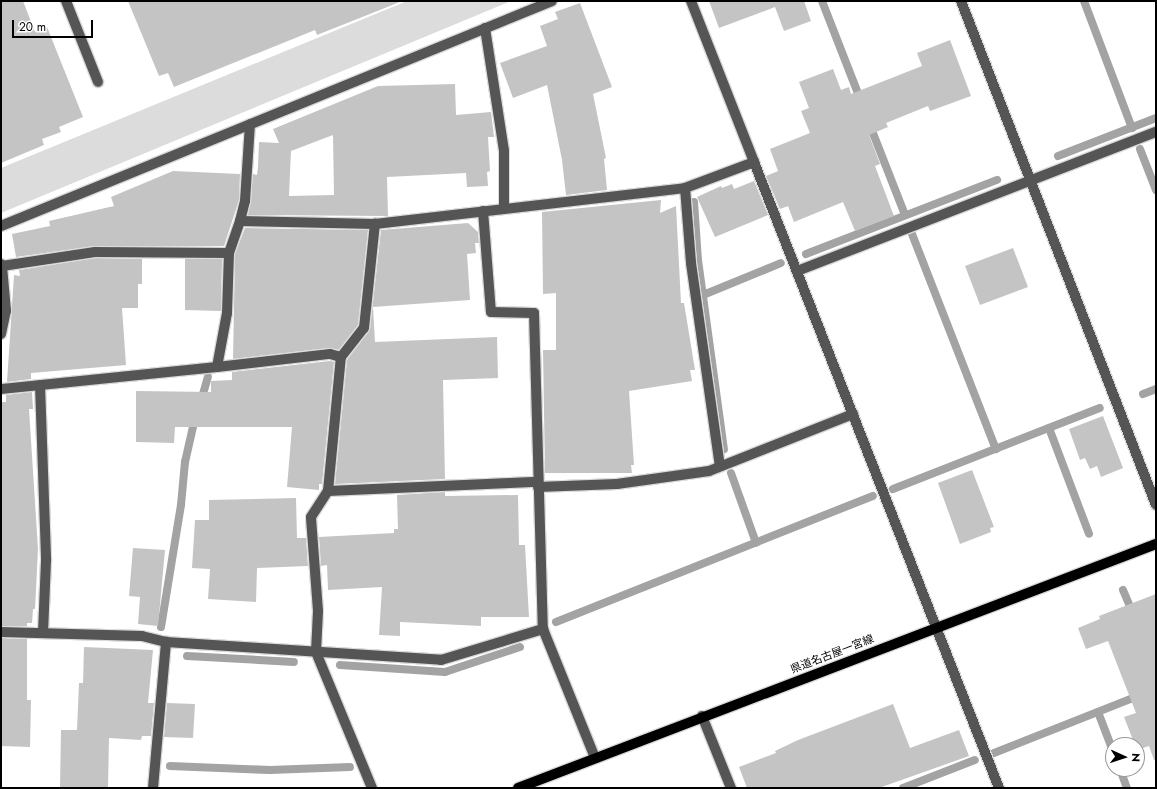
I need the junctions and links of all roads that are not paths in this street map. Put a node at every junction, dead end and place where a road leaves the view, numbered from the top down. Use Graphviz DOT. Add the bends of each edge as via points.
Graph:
graph roads {
  1 [pos="66,1"];
  2 [pos="552,1"];
  3 [pos="691,1"];
  4 [pos="961,1"];
  5 [pos="485,28"];
  6 [pos="98,82"];
  7 [pos="250,124"];
  8 [pos="1156,132"];
  9 [pos="754,162"];
  10 [pos="1030,180"];
  11 [pos="685,188"];
  12 [pos="504,209"];
  13 [pos="483,211"];
  14 [pos="240,221"];
  15 [pos="375,224"];
  16 [pos="1,226"];
  17 [pos="229,253"];
  18 [pos="1,265"];
  19 [pos="797,271"];
  20 [pos="1,334"];
  21 [pos="341,357"];
  22 [pos="217,367"];
  23 [pos="40,385"];
  24 [pos="1,389"];
  25 [pos="853,414"];
  26 [pos="720,466"];
  27 [pos="538,485"];
  28 [pos="328,491"];
  29 [pos="1156,505"];
  30 [pos="1156,544"];
  31 [pos="936,627"];
  32 [pos="543,629"];
  33 [pos="1,632"];
  34 [pos="43,633"];
  35 [pos="166,642"];
  36 [pos="316,652"];
  37 [pos="702,716"];
  38 [pos="595,758"];
  39 [pos="153,788"];
  40 [pos="372,788"];
  41 [pos="518,788"];
  42 [pos="731,788"];
  43 [pos="999,788"];
  1 -- 6 [label="street"];
  2 -- 5 [label="street"];
  3 -- 9 [label="street"];
  4 -- 10 [label="street"];
  5 -- 7 [label="street"];
  5 -- 12 [label="street" via="504,151"];
  7 -- 14 [label="street" via="245,201"];
  7 -- 16 [label="street"];
  8 -- 10 [label="street"];
  9 -- 11 [label="street"];
  9 -- 19 [label="street"];
  10 -- 19 [label="street"];
  10 -- 29 [label="street"];
  11 -- 12 [label="street"];
  11 -- 26 [label="street" via="691,263"];
  12 -- 13 [label="street"];
  13 -- 15 [label="street"];
  13 -- 27 [label="street" via="492,312 534,313"];
  14 -- 15 [label="street"];
  14 -- 17 [label="street"];
  15 -- 21 [label="street" via="364,328"];
  17 -- 18 [label="street" via="95,252"];
  17 -- 22 [label="street" via="226,313"];
  18 -- 20 [label="street" via="6,311"];
  19 -- 25 [label="street"];
  21 -- 22 [label="street" via="330,354"];
  21 -- 28 [label="street" via="338,400 329,456"];
  22 -- 23 [label="street"];
  23 -- 24 [label="street"];
  23 -- 34 [label="street" via="46,561"];
  25 -- 26 [label="street"];
  25 -- 31 [label="street"];
  26 -- 27 [label="street" via="709,470 617,484"];
  27 -- 28 [label="street"];
  27 -- 32 [label="street"];
  28 -- 36 [label="street" via="311,517 318,611"];
  30 -- 31 [label="main road, 県道名古屋一宮線"];
  31 -- 37 [label="main road, 県道名古屋一宮線"];
  31 -- 43 [label="street"];
  32 -- 36 [label="street" via="441,660"];
  32 -- 38 [label="street"];
  33 -- 34 [label="street"];
  34 -- 35 [label="street" via="142,636"];
  35 -- 36 [label="street"];
  35 -- 39 [label="street"];
  36 -- 40 [label="street"];
  37 -- 38 [label="main road, 県道名古屋一宮線"];
  37 -- 42 [label="street"];
  38 -- 41 [label="main road, 県道名古屋一宮線"];
}
